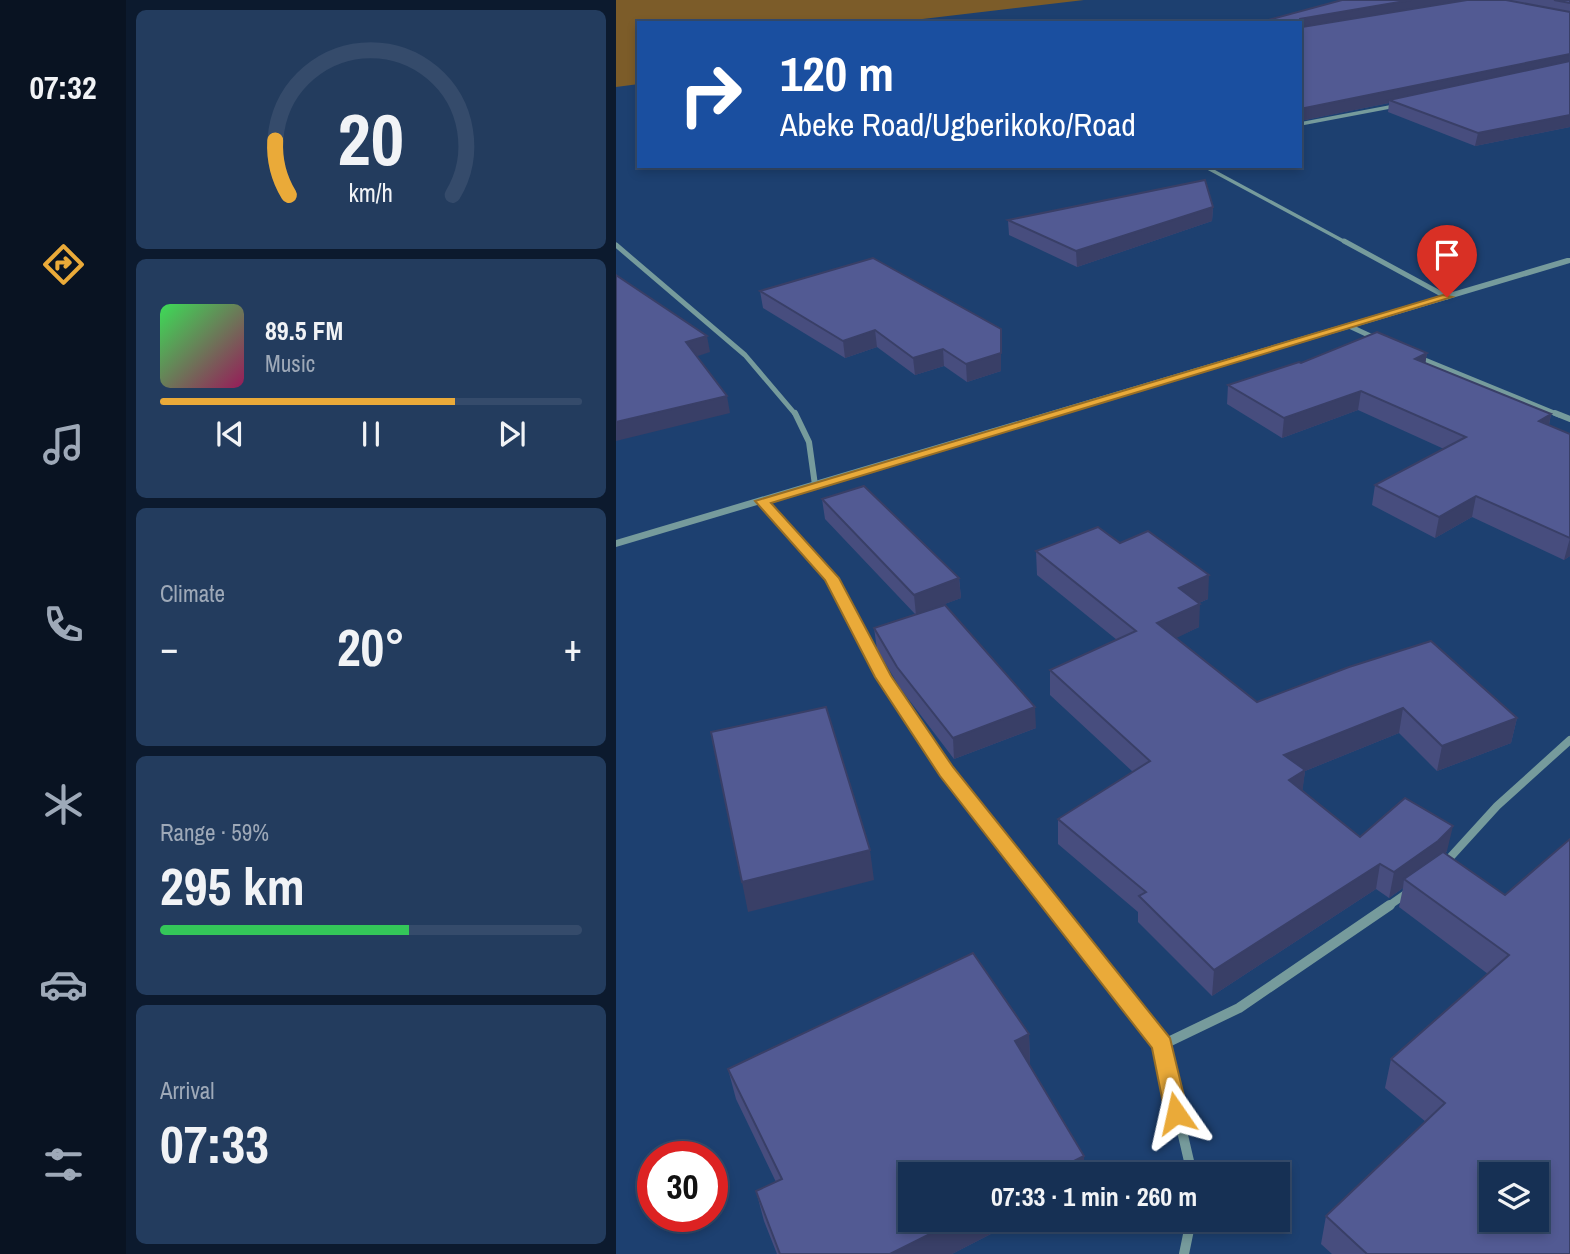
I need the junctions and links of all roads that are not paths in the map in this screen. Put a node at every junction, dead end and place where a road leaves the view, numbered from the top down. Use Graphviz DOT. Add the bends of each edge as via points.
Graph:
graph roads {
  1 [pos="1402,105"];
  2 [pos="1302,124"];
  3 [pos="1208,168"];
  4 [pos="616,245"];
  5 [pos="1570,260"];
  6 [pos="1447,297"];
  7 [pos="1349,326"];
  8 [pos="1383,341"];
  9 [pos="1417,357"];
  10 [pos="1570,419"];
  11 [pos="815,485"];
  12 [pos="762,501"];
  13 [pos="616,544"];
  14 [pos="1570,740"];
  15 [pos="1437,872"];
  16 [pos="1414,888"];
  17 [pos="1163,1045"];
  18 [pos="1189,1162"];
  19 [pos="1189,1232"];
  20 [pos="1184,1254"];
  1 -- 2 [label="street"];
  3 -- 6 [label="street"];
  4 -- 11 [label="street" via="730,342 770,383 803,427 813,453"];
  5 -- 6 [label="street"];
  6 -- 7 [label="street"];
  7 -- 8 [label="street"];
  7 -- 11 [label="street"];
  9 -- 10 [label="street"];
  11 -- 12 [label="street"];
  12 -- 13 [label="street"];
  12 -- 17 [label="street" via="832,578 883,677 947,771"];
  14 -- 15 [label="street" via="1497,806"];
  16 -- 17 [label="street" via="1238,1008"];
  17 -- 18 [label="street"];
  19 -- 20 [label="street"];
}
